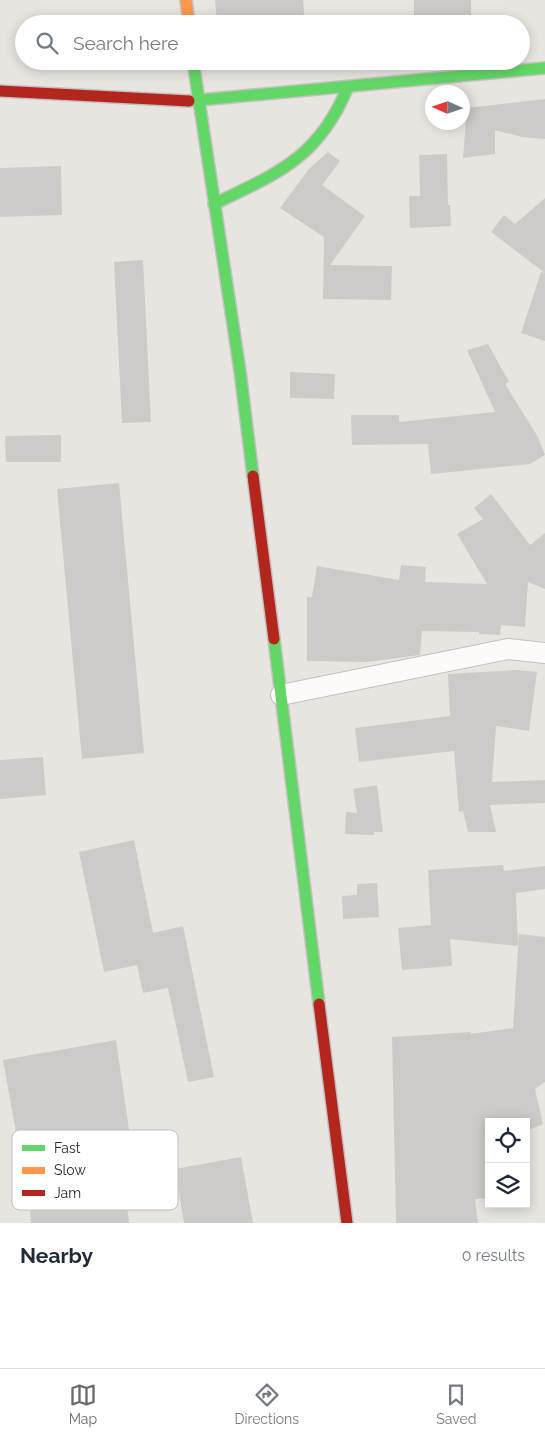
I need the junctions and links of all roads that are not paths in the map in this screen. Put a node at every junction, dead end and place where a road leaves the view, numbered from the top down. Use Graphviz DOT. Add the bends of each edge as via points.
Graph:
graph roads {
  1 [pos="186,0"];
  2 [pos="188,15"];
  3 [pos="545,68"];
  4 [pos="194,70"];
  5 [pos="526,70"];
  6 [pos="530,70"];
  7 [pos="347,89"];
  8 [pos="0,91"];
  9 [pos="199,102"];
  10 [pos="214,204"];
  11 [pos="545,652"];
  12 [pos="281,695"];
  13 [pos="347,1223"];
  1 -- 2 [label="main road"];
  3 -- 6 [label="main road"];
  4 -- 9 [label="main road"];
  5 -- 7 [label="main road"];
  7 -- 9 [label="main road"];
  7 -- 10 [label="main road" via="325,131 306,150 278,170"];
  8 -- 9 [label="main road"];
  9 -- 10 [label="main road"];
  10 -- 12 [label="main road" via="240,371"];
  11 -- 12 [label="street" via="508,650"];
  12 -- 13 [label="main road"];
}
